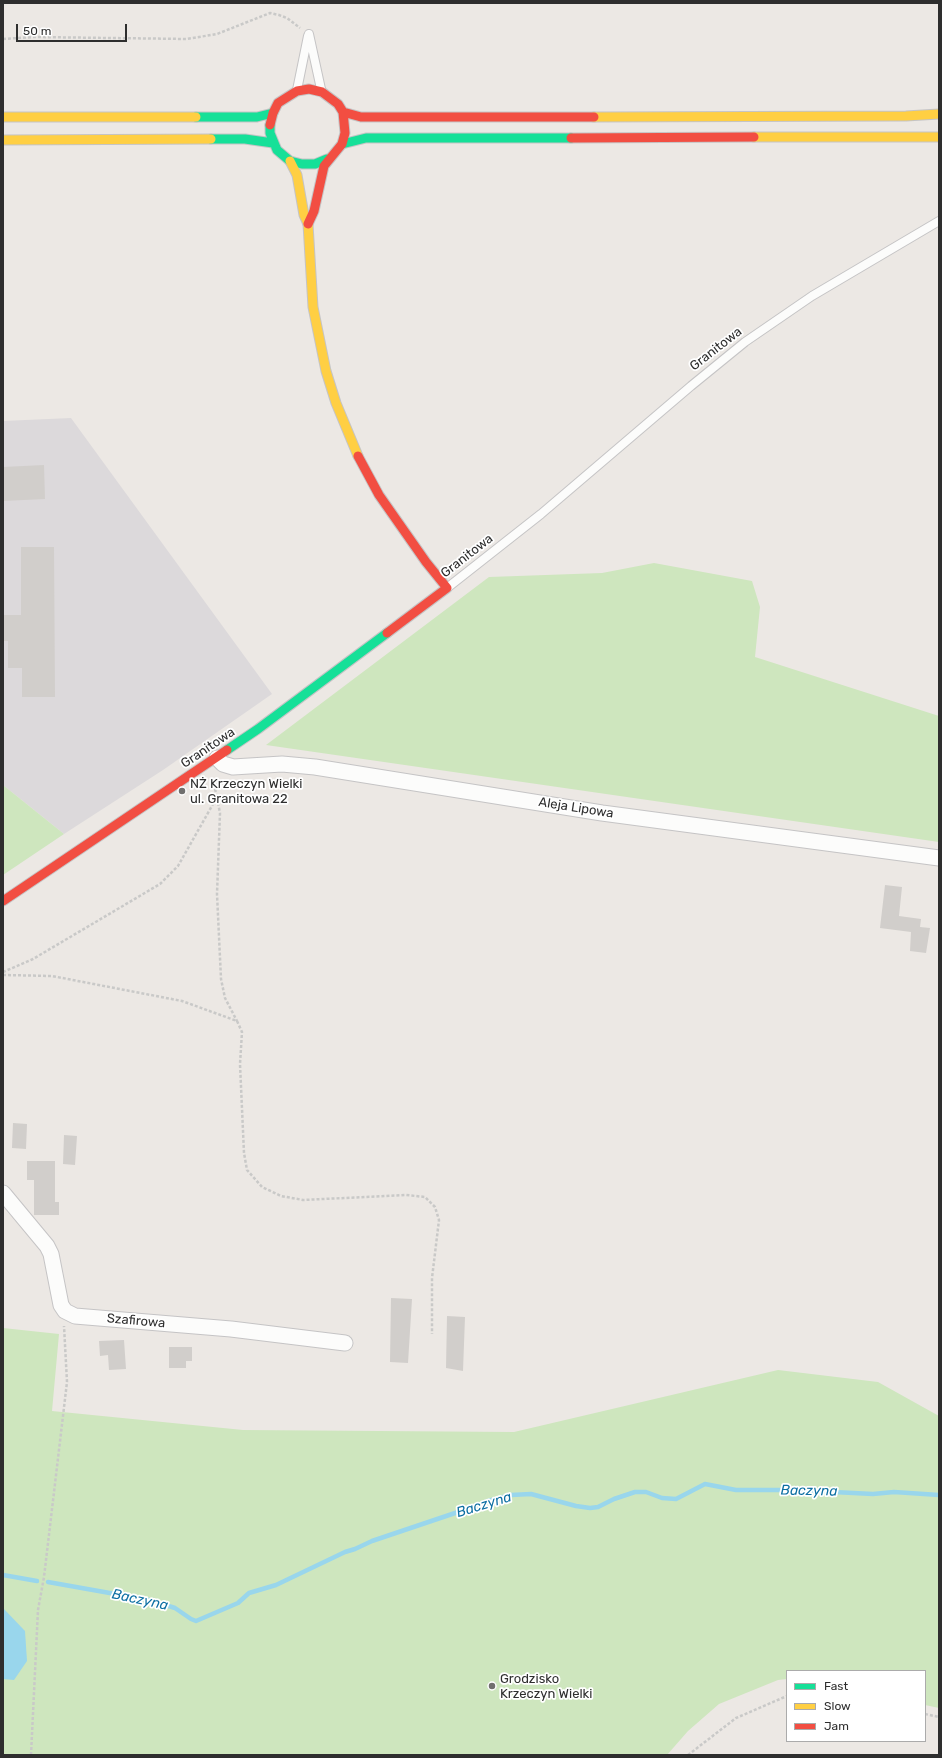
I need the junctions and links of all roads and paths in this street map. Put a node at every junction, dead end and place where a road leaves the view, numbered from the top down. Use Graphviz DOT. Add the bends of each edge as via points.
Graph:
graph roads {
  1 [pos="309,34"];
  2 [pos="3,39"];
  3 [pos="297,91"];
  4 [pos="322,92"];
  5 [pos="343,112"];
  6 [pos="273,113"];
  7 [pos="939,114"];
  8 [pos="3,117"];
  9 [pos="939,136"];
  10 [pos="3,140"];
  11 [pos="273,142"];
  12 [pos="342,144"];
  13 [pos="327,159"];
  14 [pos="290,160"];
  15 [pos="939,221"];
  16 [pos="308,224"];
  17 [pos="447,588"];
  18 [pos="212,761"];
  19 [pos="217,797"];
  20 [pos="939,858"];
  21 [pos="3,901"];
  22 [pos="3,972"];
  23 [pos="3,975"];
  24 [pos="237,1021"];
  25 [pos="3,1192"];
  26 [pos="65,1311"];
  27 [pos="432,1334"];
  28 [pos="345,1343"];
  29 [pos="786,1696"];
  30 [pos="926,1714"];
  31 [pos="939,1717"];
  32 [pos="31,1755"];
  33 [pos="688,1755"];
  1 -- 2 [label="path" via="287,18 270,13 216,34 187,39"];
  1 -- 3 [label="lane"];
  1 -- 4 [label="lane"];
  3 -- 4 [label="main road" via="310,89"];
  3 -- 6 [label="main road" via="278,103"];
  4 -- 5 [label="main road" via="338,104"];
  5 -- 7 [label="main road" via="362,117 432,118"];
  5 -- 12 [label="main road" via="345,128"];
  6 -- 8 [label="main road" via="257,117"];
  6 -- 11 [label="main road" via="270,122"];
  9 -- 12 [label="main road" via="366,138"];
  10 -- 11 [label="main road" via="245,139"];
  11 -- 14 [label="main road" via="283,156"];
  12 -- 13 [label="main road"];
  13 -- 14 [label="main road" via="315,164 302,164"];
  13 -- 16 [label="main road" via="314,211"];
  14 -- 16 [label="main road" via="297,175"];
  15 -- 17 [label="lane, Granitowa" via="812,296 745,342 541,514"];
  16 -- 17 [label="main road" via="311,289 318,340 346,429 379,495"];
  17 -- 18 [label="main road, Granitowa"];
  18 -- 19 [label="path"];
  18 -- 20 [label="street, Aleja Lipowa" via="233,767 282,764 315,767 602,813"];
  18 -- 21 [label="main road, Granitowa"];
  19 -- 22 [label="path" via="178,866 160,884 33,960"];
  19 -- 24 [label="path" via="220,813 216,894 221,979 225,998"];
  23 -- 24 [label="path" via="52,976 182,1001"];
  24 -- 27 [label="path" via="242,1032 240,1064 244,1153 247,1170 262,1187 281,1196 304,1200 406,1195 425,1197 436,1207 439,1220 432,1278"];
  25 -- 26 [label="street" via="47,1246 51,1254 61,1305"];
  26 -- 28 [label="street, Szafirowa" via="75,1316 231,1329"];
  26 -- 32 [label="path" via="67,1382 38,1610"];
  29 -- 33 [label="path" via="736,1718"];
  30 -- 31 [label="path"];
}
